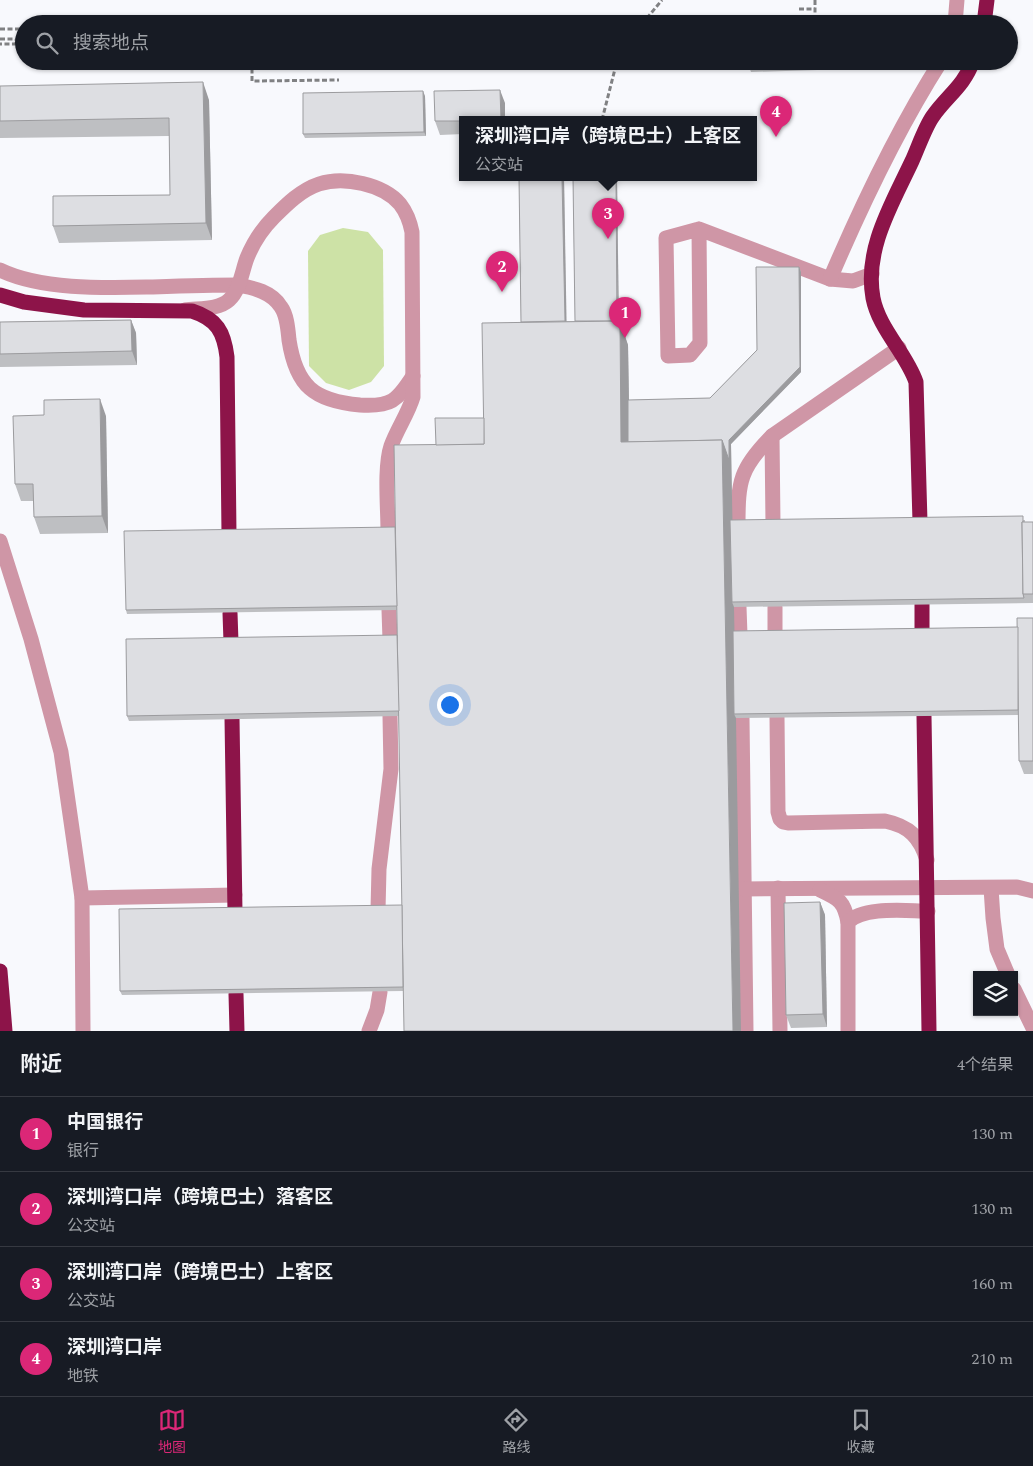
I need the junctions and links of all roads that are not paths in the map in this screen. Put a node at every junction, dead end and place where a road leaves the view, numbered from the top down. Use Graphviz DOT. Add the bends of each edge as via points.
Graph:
graph roads {
  1 [pos="957,0"];
  2 [pos="987,0"];
  3 [pos="956,15"];
  4 [pos="985,15"];
  5 [pos="936,70"];
  6 [pos="970,70"];
  7 [pos="698,229"];
  8 [pos="0,270"];
  9 [pos="872,274"];
  10 [pos="830,280"];
  11 [pos="238,285"];
  12 [pos="0,295"];
  13 [pos="184,310"];
  14 [pos="898,348"];
  15 [pos="413,376"];
  16 [pos="772,436"];
  17 [pos="920,522"];
  18 [pos="738,524"];
  19 [pos="773,524"];
  20 [pos="388,531"];
  21 [pos="229,534"];
  22 [pos="0,541"];
  23 [pos="922,604"];
  24 [pos="739,607"];
  25 [pos="775,607"];
  26 [pos="389,610"];
  27 [pos="230,613"];
  28 [pos="922,633"];
  29 [pos="740,635"];
  30 [pos="775,635"];
  31 [pos="390,640"];
  32 [pos="231,642"];
  33 [pos="390,716"];
  34 [pos="924,716"];
  35 [pos="232,718"];
  36 [pos="742,718"];
  37 [pos="777,718"];
  38 [pos="927,860"];
  39 [pos="778,888"];
  40 [pos="817,888"];
  41 [pos="928,888"];
  42 [pos="991,888"];
  43 [pos="744,889"];
  44 [pos="1033,891"];
  45 [pos="235,894"];
  46 [pos="82,898"];
  47 [pos="378,910"];
  48 [pos="928,911"];
  49 [pos="234,912"];
  50 [pos="848,922"];
  51 [pos="0,970"];
  52 [pos="1006,971"];
  53 [pos="380,992"];
  54 [pos="236,994"];
  55 [pos="1018,997"];
  56 [pos="1033,1028"];
  57 [pos="5,1031"];
  58 [pos="83,1031"];
  59 [pos="236,1031"];
  60 [pos="369,1031"];
  61 [pos="746,1031"];
  62 [pos="780,1031"];
  63 [pos="848,1031"];
  64 [pos="929,1031"];
  1 -- 3 [label="lane"];
  2 -- 4 [label="highway"];
  5 -- 10 [label="lane" via="910,112"];
  6 -- 9 [label="highway" via="933,117 880,229"];
  7 -- 7 [label="lane" via="700,343 690,355 668,356 666,238"];
  7 -- 10 [label="lane"];
  8 -- 11 [label="lane" via="41,282 78,287"];
  9 -- 10 [label="lane" via="853,281"];
  9 -- 14 [label="highway" via="873,298 882,322"];
  11 -- 13 [label="lane" via="229,300 222,304"];
  11 -- 15 [label="lane" via="270,295 282,307 292,355 301,379 316,393 334,400 374,406 392,402"];
  11 -- 15 [label="lane" via="256,239 272,218 297,195 320,184 344,180 368,184 388,194 409,218 412,232"];
  12 -- 13 [label="highway" via="24,302 84,310"];
  13 -- 21 [label="highway" via="205,315 215,323 226,346"];
  14 -- 16 [label="lane"];
  14 -- 17 [label="highway" via="916,382"];
  15 -- 20 [label="lane" via="409,410 388,460"];
  16 -- 18 [label="lane" via="750,460 742,477"];
  16 -- 19 [label="lane"];
  22 -- 46 [label="lane" via="31,639 61,752"];
  23 -- 28 [label="highway"];
  24 -- 29 [label="lane"];
  25 -- 30 [label="lane"];
  26 -- 31 [label="lane"];
  27 -- 32 [label="highway"];
  33 -- 47 [label="lane" via="391,769 379,869"];
  34 -- 38 [label="highway"];
  35 -- 45 [label="highway"];
  36 -- 43 [label="lane"];
  37 -- 38 [label="lane" via="778,812 783,822 898,824 917,839"];
  38 -- 41 [label="highway"];
  39 -- 40 [label="lane"];
  39 -- 43 [label="lane"];
  39 -- 62 [label="lane"];
  40 -- 41 [label="lane"];
  40 -- 50 [label="lane" via="837,898 845,909"];
  41 -- 42 [label="lane"];
  41 -- 48 [label="highway"];
  42 -- 44 [label="lane" via="1018,887"];
  42 -- 52 [label="lane" via="994,934"];
  43 -- 61 [label="lane"];
  45 -- 46 [label="lane"];
  45 -- 49 [label="highway"];
  46 -- 58 [label="lane"];
  48 -- 50 [label="lane" via="871,911"];
  48 -- 64 [label="highway"];
  50 -- 63 [label="lane"];
  51 -- 57 [label="highway"];
  53 -- 60 [label="lane"];
  54 -- 59 [label="highway"];
  55 -- 56 [label="lane"];
}
